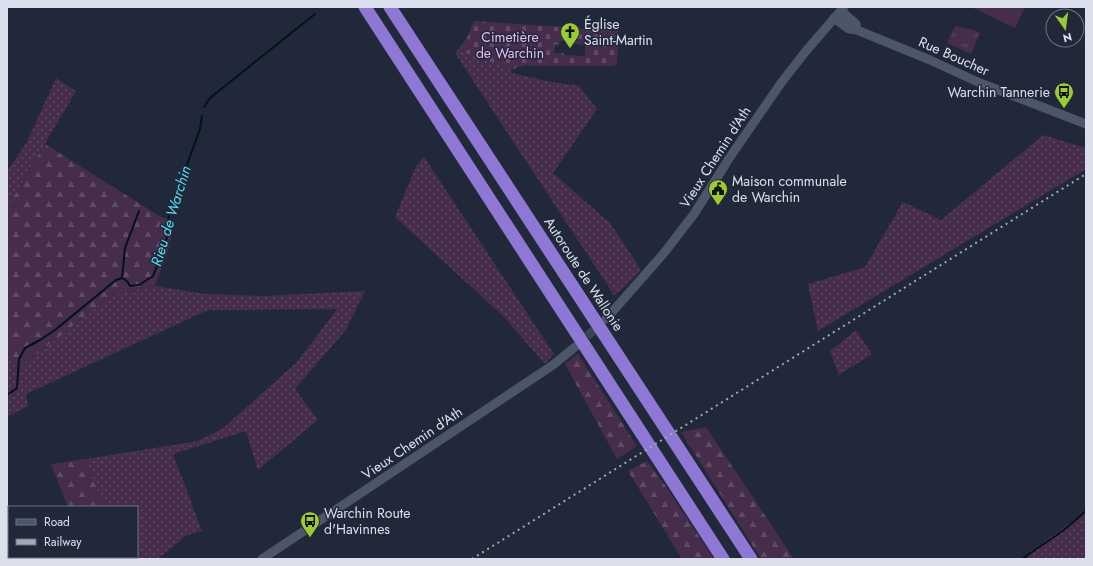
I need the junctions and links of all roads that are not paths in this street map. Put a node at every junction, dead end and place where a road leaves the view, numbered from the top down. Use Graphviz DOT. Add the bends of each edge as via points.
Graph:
graph roads {
  1 [pos="365,7"];
  2 [pos="390,7"];
  3 [pos="842,9"];
  4 [pos="834,18"];
  5 [pos="857,30"];
  6 [pos="1086,124"];
  7 [pos="606,319"];
  8 [pos="575,347"];
  9 [pos="262,559"];
  10 [pos="723,559"];
  11 [pos="750,559"];
  1 -- 10 [label="highway"];
  2 -- 11 [label="highway, Autoroute de Wallonie"];
  3 -- 4 [label="street, Vieux Chemin d'Ath"];
  3 -- 5 [label="street" via="856,24"];
  4 -- 5 [label="street, Rue Boucher" via="849,29"];
  4 -- 7 [label="street, Vieux Chemin d'Ath" via="781,83 694,214 664,253"];
  5 -- 6 [label="street, Rue Boucher" via="980,83"];
  8 -- 9 [label="street, Vieux Chemin d'Ath" via="553,365"];
}
